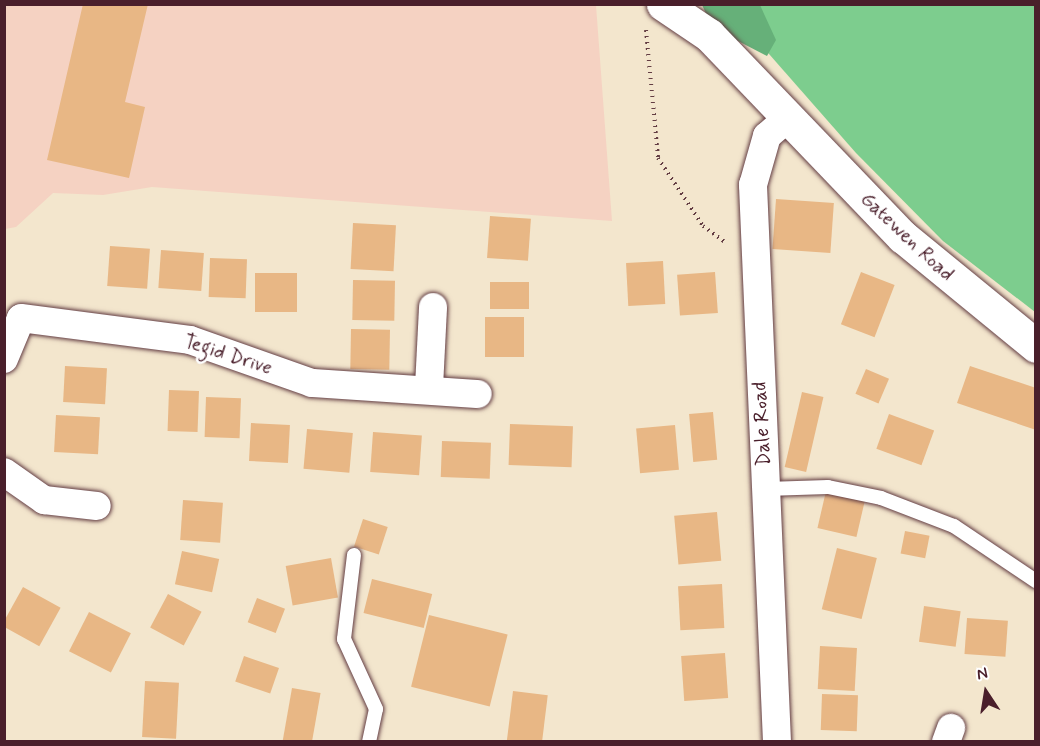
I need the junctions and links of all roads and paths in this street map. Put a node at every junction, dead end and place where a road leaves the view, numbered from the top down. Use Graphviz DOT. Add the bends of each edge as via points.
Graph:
graph roads {
  1 [pos="654,10"];
  2 [pos="788,118"];
  3 [pos="753,264"];
  4 [pos="433,307"];
  5 [pos="1035,346"];
  6 [pos="4,359"];
  7 [pos="429,387"];
  8 [pos="478,394"];
  9 [pos="4,472"];
  10 [pos="766,489"];
  11 [pos="98,506"];
  12 [pos="354,555"];
  13 [pos="1035,581"];
  14 [pos="369,741"];
  15 [pos="777,741"];
  1 -- 2 [label="main road, Gatewen Road" via="709,35"];
  1 -- 3 [label="path" via="658,158 703,226"];
  2 -- 3 [label="street, Dale Road" via="767,136 757,158"];
  2 -- 5 [label="main road, Gatewen Road" via="903,237"];
  3 -- 10 [label="street, Dale Road"];
  4 -- 7 [label="street"];
  6 -- 7 [label="street, Tegid Drive" via="21,318 190,340 312,383"];
  7 -- 8 [label="street, Tegid Drive"];
  9 -- 11 [label="street" via="44,500"];
  10 -- 13 [label="lane" via="828,487 881,498 954,526"];
  10 -- 15 [label="street, Dale Road"];
  12 -- 14 [label="lane" via="344,639 376,709"];
}
